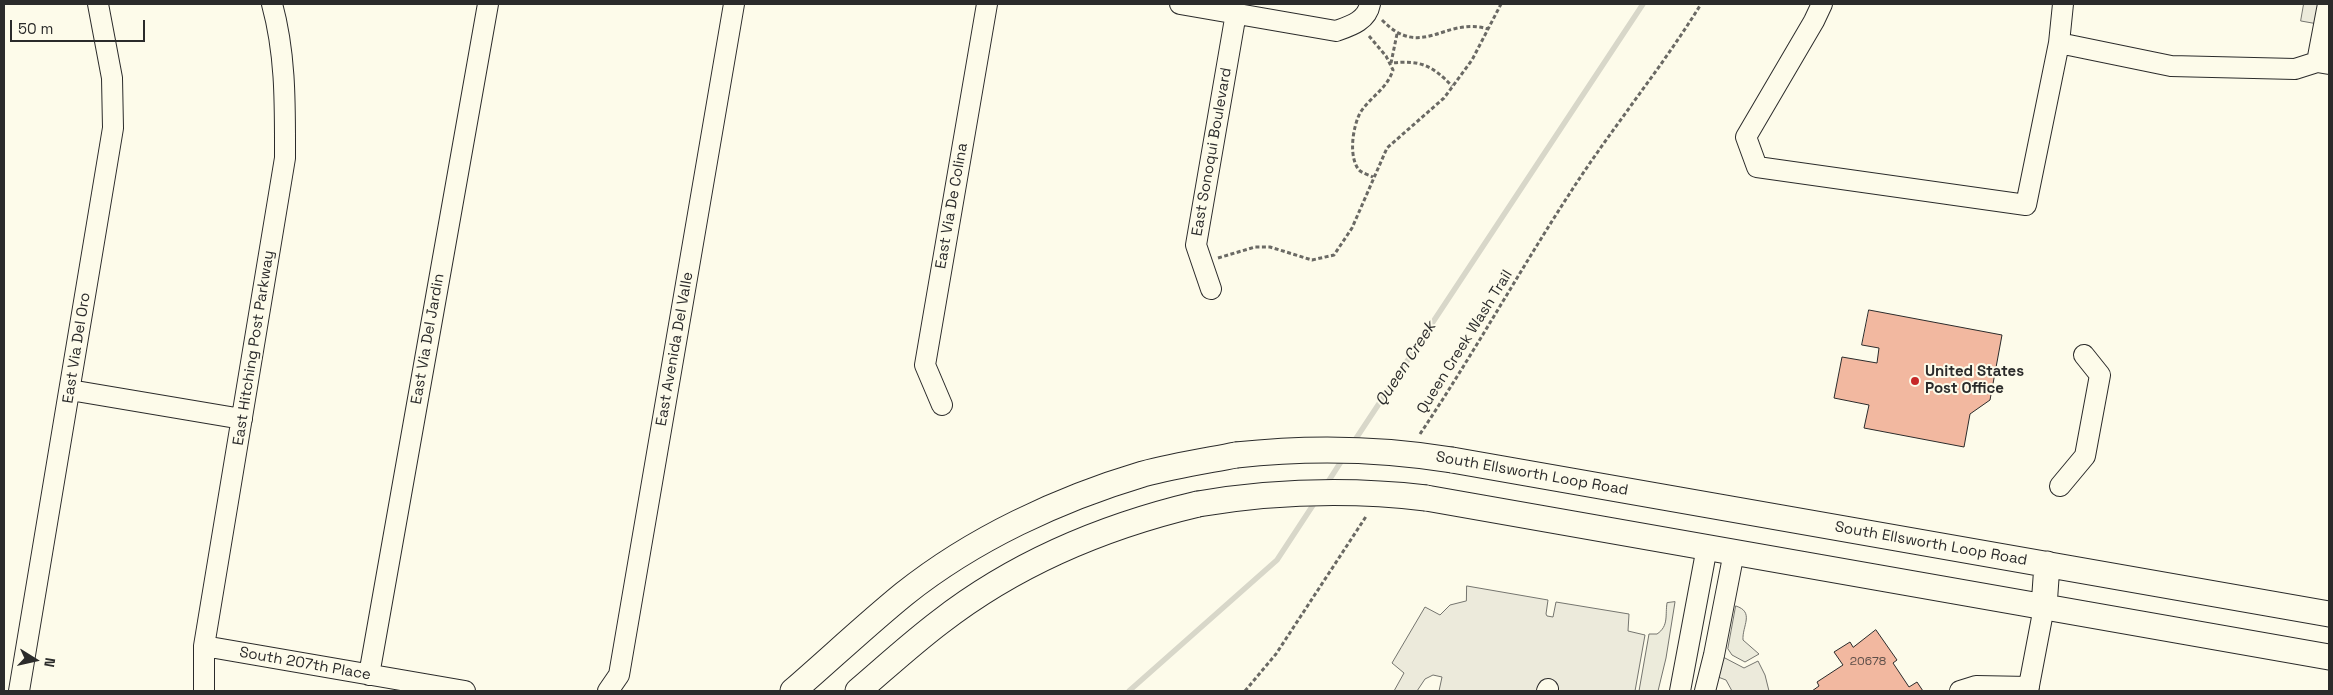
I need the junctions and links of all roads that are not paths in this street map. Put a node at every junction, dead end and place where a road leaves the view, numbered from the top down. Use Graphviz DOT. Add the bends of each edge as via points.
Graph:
graph roads {
  1 [pos="98,4"];
  2 [pos="272,4"];
  3 [pos="488,4"];
  4 [pos="734,4"];
  5 [pos="986,4"];
  6 [pos="1180,4"];
  7 [pos="1822,4"];
  8 [pos="2063,4"];
  9 [pos="2328,4"];
  10 [pos="1370,6"];
  11 [pos="1236,13"];
  12 [pos="2059,43"];
  13 [pos="2323,63"];
  14 [pos="1211,289"];
  15 [pos="2084,355"];
  16 [pos="70,390"];
  17 [pos="942,405"];
  18 [pos="242,419"];
  19 [pos="2060,486"];
  20 [pos="1707,547"];
  21 [pos="1734,552"];
  22 [pos="2047,564"];
  23 [pos="2044,607"];
  24 [pos="2329,614"];
  25 [pos="204,646"];
  26 [pos="2329,657"];
  27 [pos="369,674"];
  28 [pos="2028,689"];
  29 [pos="19,691"];
  30 [pos="204,691"];
  31 [pos="465,691"];
  32 [pos="608,691"];
  33 [pos="793,691"];
  34 [pos="858,691"];
  35 [pos="1680,691"];
  36 [pos="1705,691"];
  37 [pos="1960,691"];
  1 -- 16 [label="street, East Via Del Oro" via="112,78 113,128"];
  2 -- 18 [label="street, East Hitching Post Parkway" via="286,92 285,158"];
  3 -- 27 [label="street, East Via Del Jardin"];
  4 -- 32 [label="street, East Avenida Del Valle" via="619,675"];
  5 -- 17 [label="street, East Via De Colina" via="925,365"];
  6 -- 11 [label="street"];
  7 -- 12 [label="street" via="1746,137 1757,167 2026,205"];
  8 -- 12 [label="street"];
  9 -- 13 [label="street"];
  10 -- 11 [label="street" via="1353,25 1336,31"];
  11 -- 14 [label="street, East Sonoqui Boulevard" via="1196,245"];
  12 -- 13 [label="street" via="2171,66 2295,69"];
  15 -- 19 [label="street" via="2100,375 2085,456"];
  16 -- 18 [label="street"];
  16 -- 29 [label="street, East Via Del Oro"];
  18 -- 25 [label="street, East Hitching Post Parkway"];
  20 -- 21 [label="main road"];
  20 -- 34 [label="main road, bridge" via="1426,498 1360,492 1261,495 1198,504 1092,536 997,584 939,622"];
  20 -- 35 [label="street"];
  21 -- 23 [label="main road"];
  21 -- 36 [label="street"];
  22 -- 23 [label="main road"];
  22 -- 24 [label="main road, South Ellsworth Loop Road"];
  22 -- 33 [label="main road, South Ellsworth Loop Road, bridge" via="1421,455 1344,449 1236,455 1144,474 1104,487 998,534 939,569 905,594"];
  23 -- 26 [label="main road"];
  23 -- 28 [label="street"];
  25 -- 27 [label="street, South 207th Place"];
  25 -- 30 [label="street, East Hitching Post Parkway"];
  27 -- 31 [label="street, South 207th Place"];
  28 -- 37 [label="street" via="1976,686"];
}
